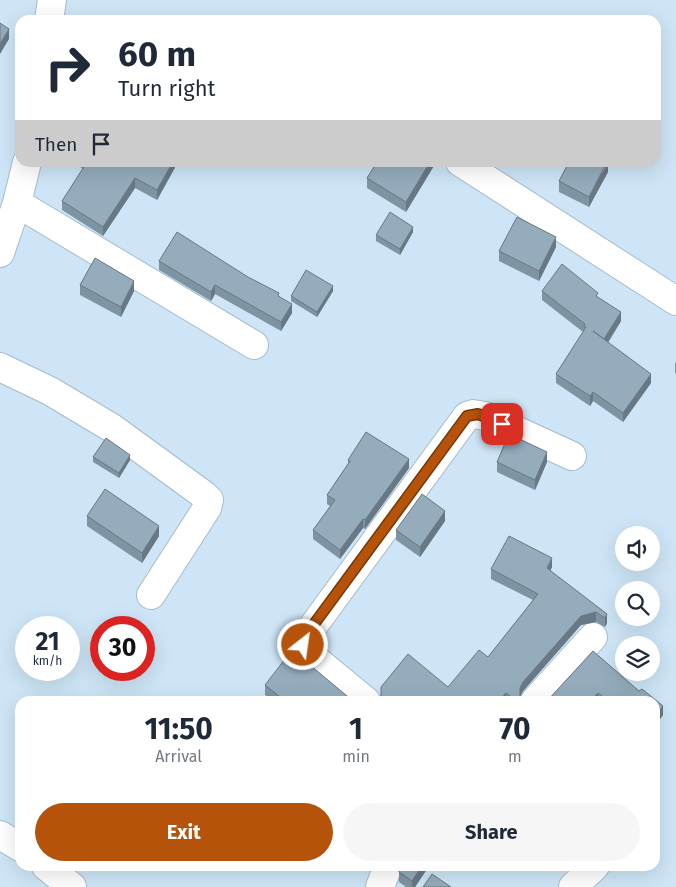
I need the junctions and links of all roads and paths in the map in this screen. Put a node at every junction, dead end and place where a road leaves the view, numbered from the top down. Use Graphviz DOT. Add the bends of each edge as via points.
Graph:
graph roads {
  1 [pos="52,0"];
  2 [pos="50,15"];
  3 [pos="26,167"];
  4 [pos="468,167"];
  5 [pos="18,203"];
  6 [pos="0,253"];
  7 [pos="676,301"];
  8 [pos="254,345"];
  9 [pos="0,367"];
  10 [pos="572,456"];
  11 [pos="151,595"];
  12 [pos="593,637"];
  13 [pos="360,696"];
  14 [pos="539,696"];
  15 [pos="0,835"];
  16 [pos="15,845"];
  17 [pos="52,871"];
  18 [pos="386,871"];
  19 [pos="590,871"];
  20 [pos="72,887"];
  21 [pos="380,887"];
  22 [pos="573,887"];
  1 -- 2 [label="street"];
  3 -- 5 [label="street"];
  4 -- 7 [label="street"];
  5 -- 6 [label="street"];
  5 -- 8 [label="street"];
  9 -- 11 [label="street" via="50,391 112,428 209,500"];
  10 -- 13 [label="street" via="485,416 467,416 303,640 304,650"];
  12 -- 14 [label="street"];
  15 -- 16 [label="street"];
  17 -- 20 [label="street"];
  18 -- 21 [label="street"];
  19 -- 22 [label="street"];
}
